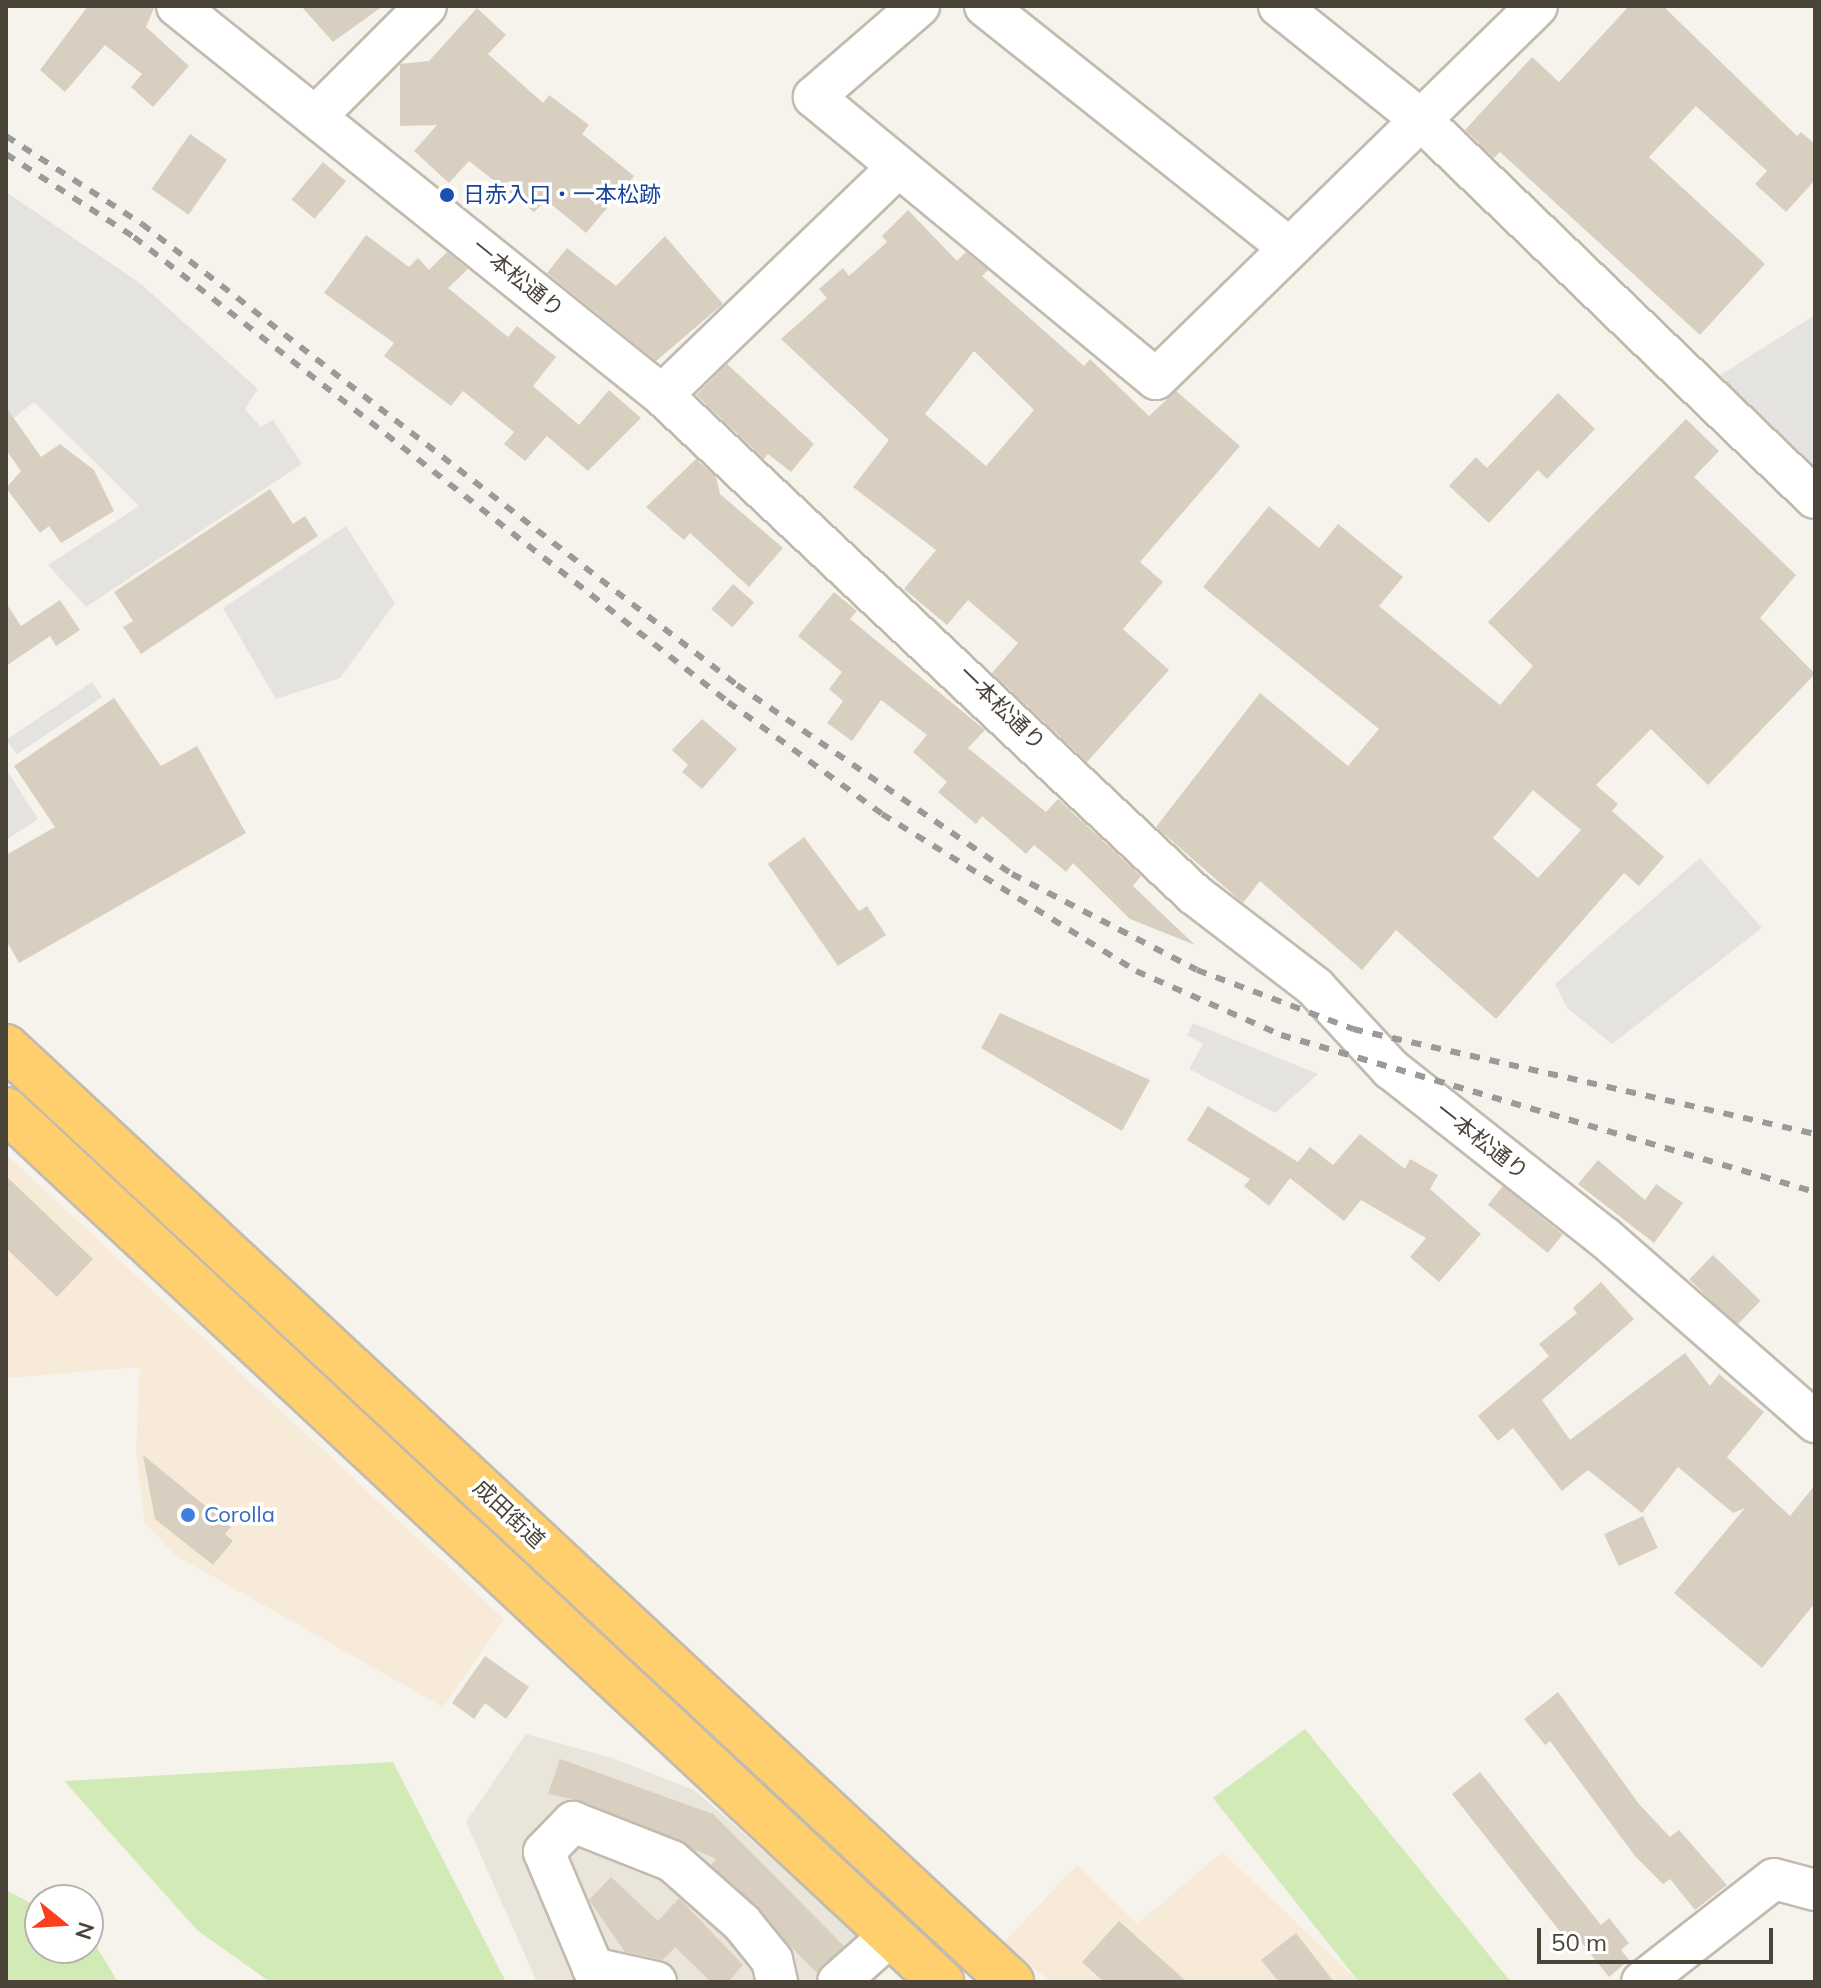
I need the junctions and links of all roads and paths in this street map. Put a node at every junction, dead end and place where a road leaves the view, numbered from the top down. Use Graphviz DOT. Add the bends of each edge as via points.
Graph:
graph roads {
  1 [pos="177,6"];
  2 [pos="426,6"];
  3 [pos="919,6"];
  4 [pos="985,6"];
  5 [pos="1279,6"];
  6 [pos="1537,6"];
  7 [pos="317,115"];
  8 [pos="1420,119"];
  9 [pos="897,168"];
  10 [pos="1289,248"];
  11 [pos="662,395"];
  12 [pos="1815,498"];
  13 [pos="6,1047"];
  14 [pos="6,1110"];
  15 [pos="1815,1422"];
  16 [pos="1815,1890"];
  17 [pos="891,1935"];
  18 [pos="656,1982"];
  19 [pos="777,1982"];
  20 [pos="838,1982"];
  21 [pos="941,1982"];
  22 [pos="1011,1982"];
  23 [pos="1642,1982"];
  1 -- 7 [label="street, 一本松通り"];
  2 -- 7 [label="street"];
  3 -- 9 [label="street" via="814,97"];
  4 -- 10 [label="street"];
  5 -- 8 [label="street"];
  6 -- 8 [label="street"];
  7 -- 11 [label="street, 一本松通り"];
  8 -- 10 [label="street"];
  8 -- 12 [label="street"];
  9 -- 10 [label="street" via="1156,379"];
  9 -- 11 [label="street"];
  11 -- 15 [label="street, 一本松通り" via="1194,894 1315,987 1391,1069 1604,1237"];
  13 -- 22 [label="highway, 成田街道"];
  14 -- 17 [label="highway"];
  16 -- 23 [label="street" via="1774,1879"];
  17 -- 20 [label="street"];
  17 -- 21 [label="highway"];
  18 -- 19 [label="street" via="593,1968 544,1852 573,1822 672,1861 742,1923 772,1960"];
}
